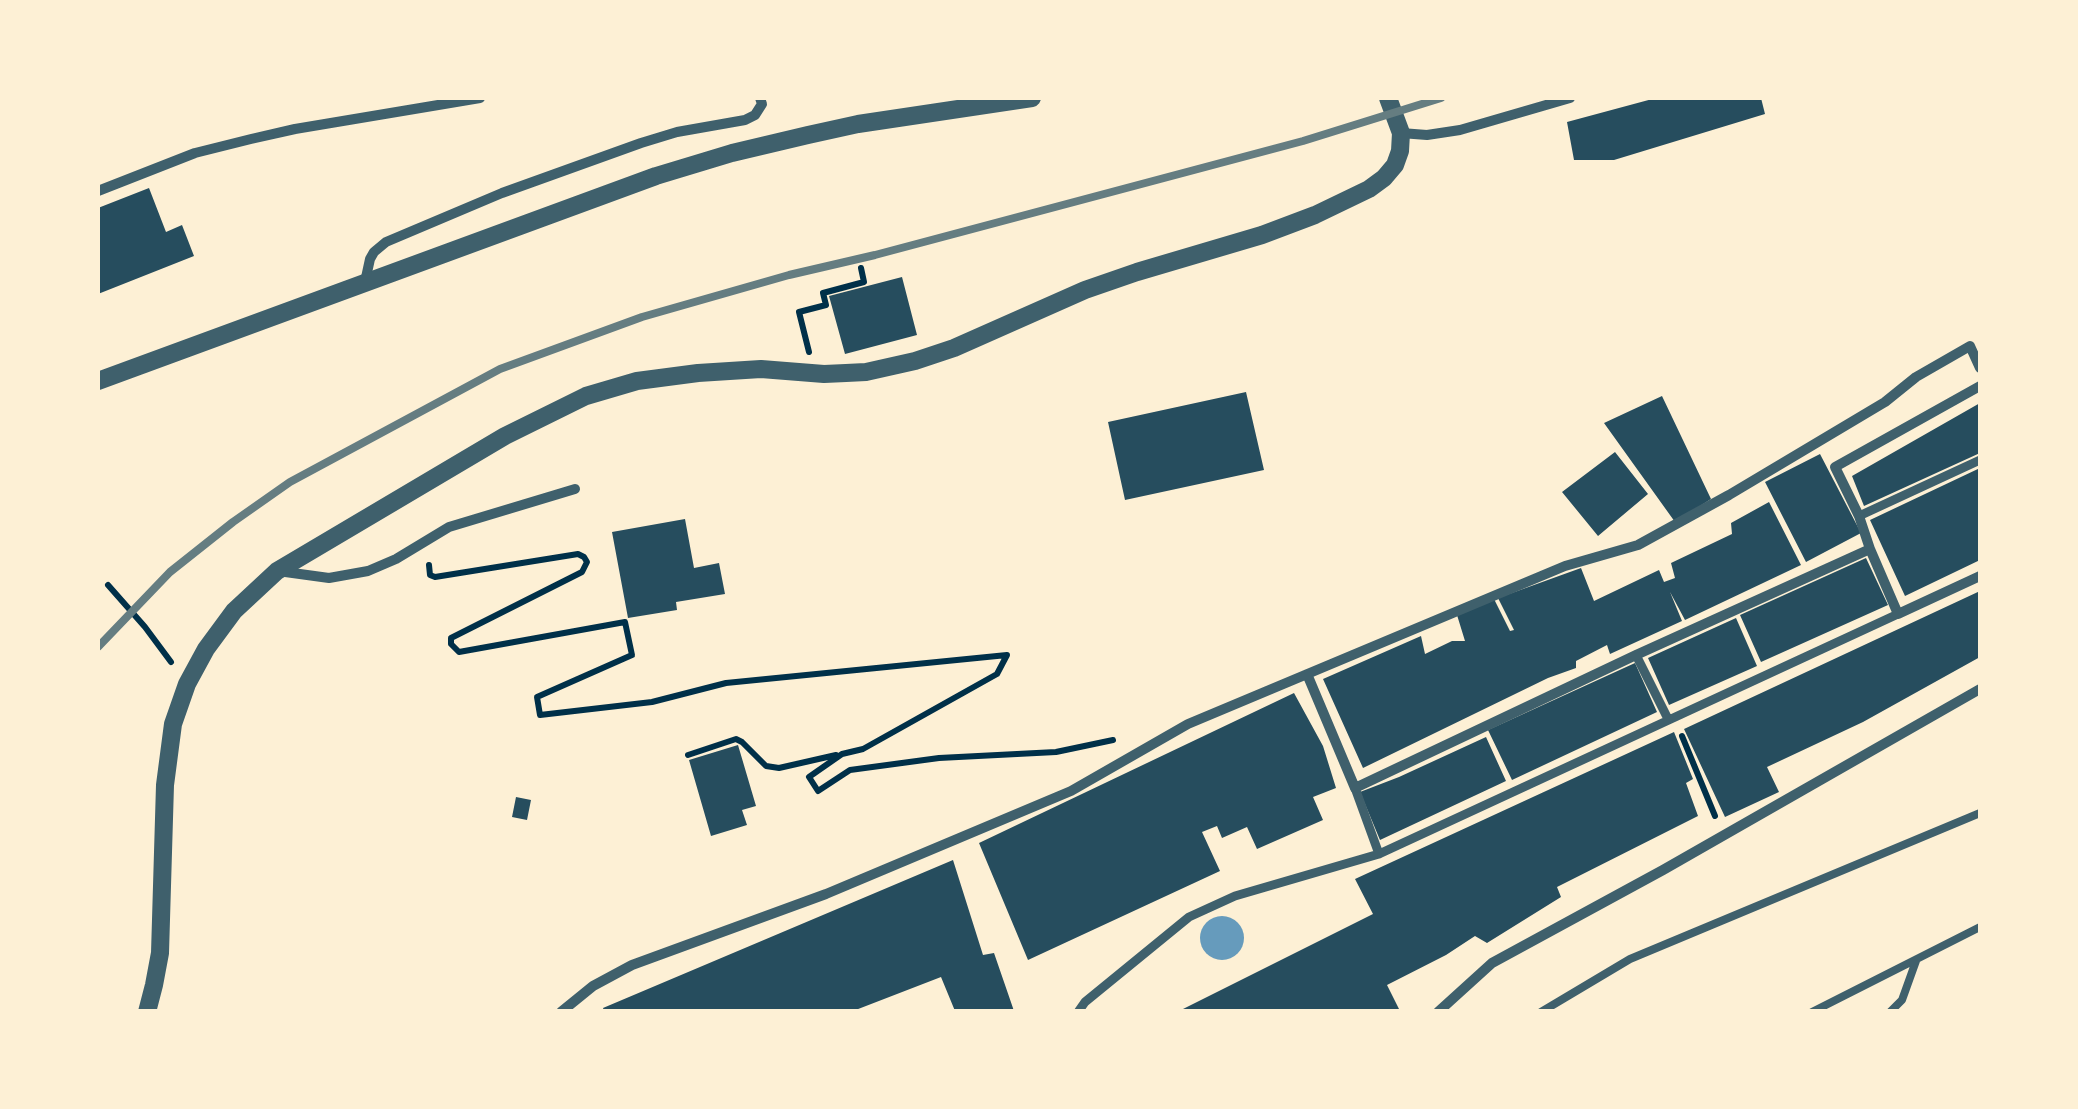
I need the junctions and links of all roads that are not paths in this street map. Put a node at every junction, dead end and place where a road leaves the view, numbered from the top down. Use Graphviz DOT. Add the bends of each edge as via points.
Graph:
graph roads {
  1 [pos="480,98"];
  2 [pos="760,98"];
  3 [pos="1032,98"];
  4 [pos="1388,98"];
  5 [pos="1570,98"];
  6 [pos="1402,133"];
  7 [pos="98,191"];
  8 [pos="365,282"];
  9 [pos="1980,368"];
  10 [pos="98,381"];
  11 [pos="1980,386"];
  12 [pos="1980,460"];
  13 [pos="575,490"];
  14 [pos="1859,516"];
  15 [pos="1870,549"];
  16 [pos="277,570"];
  17 [pos="1980,576"];
  18 [pos="1898,614"];
  19 [pos="1636,655"];
  20 [pos="1307,674"];
  21 [pos="1980,689"];
  22 [pos="1671,718"];
  23 [pos="1355,788"];
  24 [pos="1980,813"];
  25 [pos="1380,854"];
  26 [pos="1980,927"];
  27 [pos="1916,960"];
  28 [pos="146,1012"];
  29 [pos="560,1012"];
  30 [pos="1078,1012"];
  31 [pos="1438,1012"];
  32 [pos="1541,1012"];
  33 [pos="1812,1012"];
  34 [pos="1890,1012"];
  1 -- 7 [label="street" via="251,138"];
  2 -- 8 [label="street" via="756,114 745,120 640,143 397,236 374,252"];
  3 -- 8 [label="street" via="858,124 732,153"];
  4 -- 6 [label="street"];
  5 -- 6 [label="street" via="1460,130"];
  6 -- 16 [label="street" via="1395,165 1384,178 1315,215 1085,290 934,355 866,372 760,369 666,376 586,396"];
  8 -- 10 [label="street"];
  9 -- 20 [label="street" via="1970,346 1638,545 1564,566"];
  11 -- 14 [label="street" via="1835,467"];
  12 -- 14 [label="street"];
  13 -- 16 [label="street" via="448,527 368,571 329,578"];
  14 -- 15 [label="street"];
  15 -- 18 [label="street"];
  15 -- 19 [label="street"];
  16 -- 28 [label="street" via="220,628 187,684 173,724 160,953"];
  17 -- 18 [label="street"];
  18 -- 22 [label="street"];
  19 -- 22 [label="street"];
  19 -- 23 [label="street"];
  20 -- 23 [label="street"];
  20 -- 29 [label="street" via="1188,724 1055,798 826,894 632,965"];
  21 -- 31 [label="street" via="1492,962"];
  22 -- 25 [label="street"];
  23 -- 25 [label="street"];
  24 -- 32 [label="lane" via="1630,959"];
  25 -- 30 [label="street" via="1235,896 1189,917"];
  26 -- 27 [label="lane"];
  27 -- 33 [label="lane"];
  27 -- 34 [label="lane" via="1902,1000"];
}
